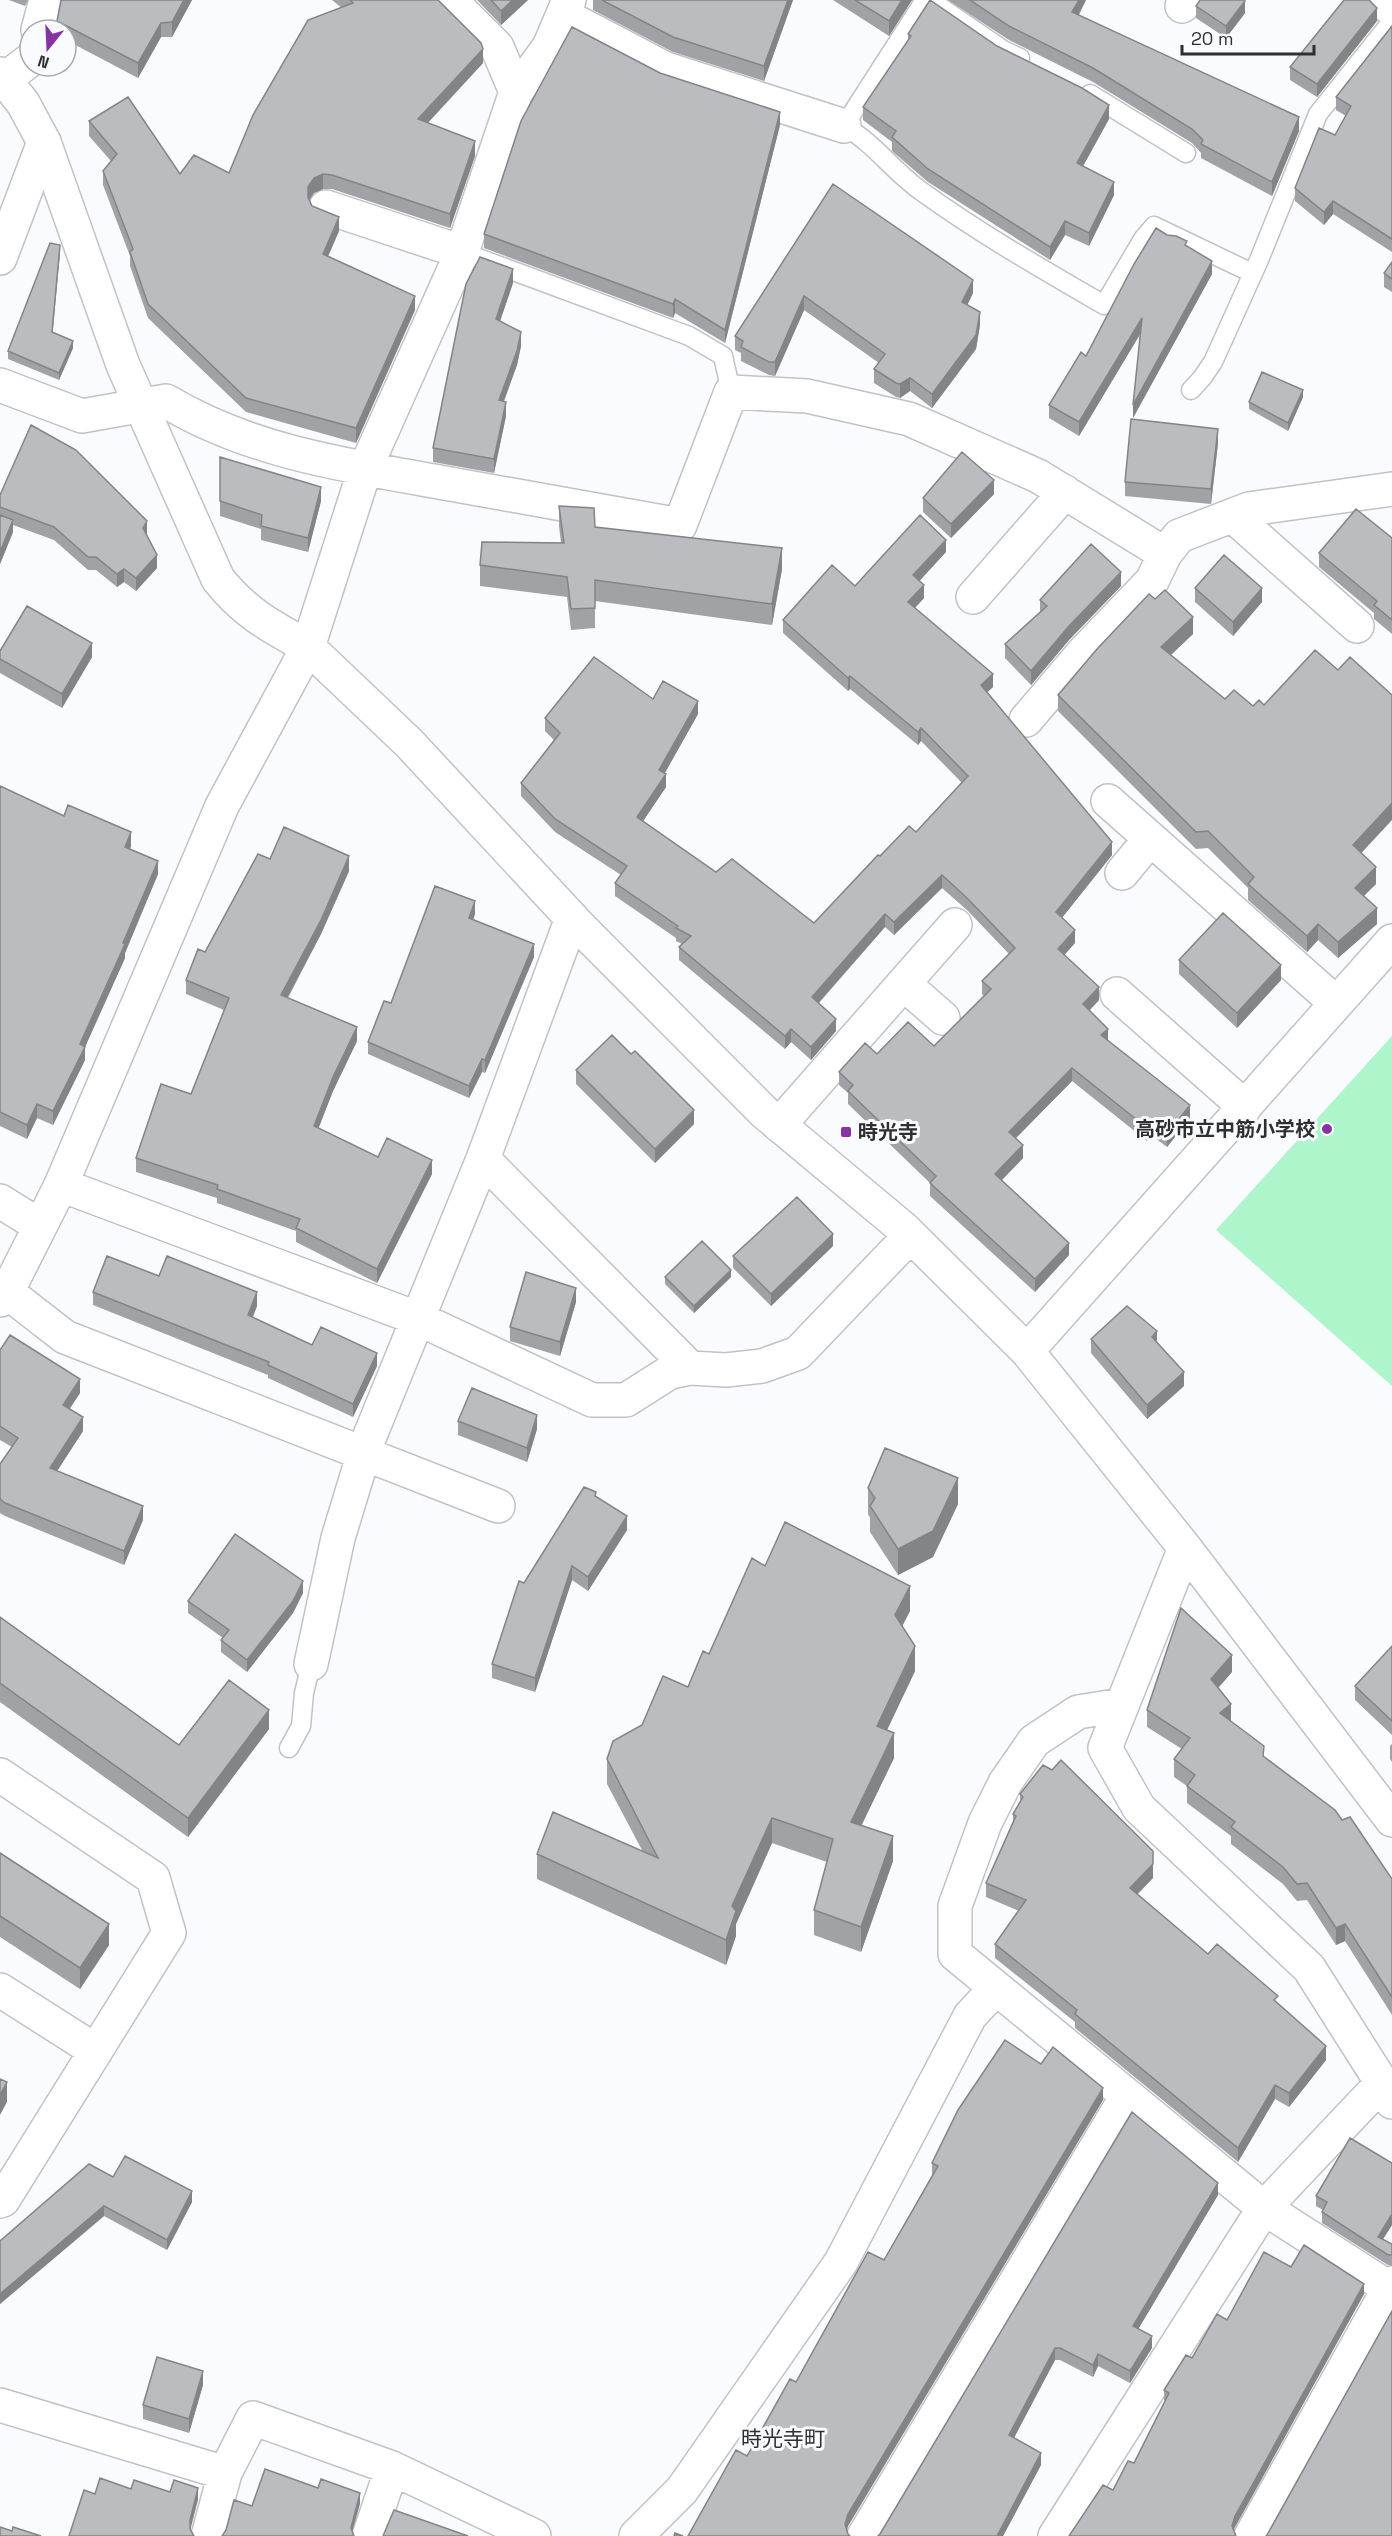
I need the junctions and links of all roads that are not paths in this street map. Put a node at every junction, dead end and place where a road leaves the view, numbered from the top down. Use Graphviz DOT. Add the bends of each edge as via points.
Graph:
graph roads {
  1 [pos="45,0"];
  2 [pos="450,0"];
  3 [pos="928,0"];
  4 [pos="1380,0"];
  5 [pos="566,7"];
  6 [pos="1392,9"];
  7 [pos="41,18"];
  8 [pos="1392,21"];
  9 [pos="1034,66"];
  10 [pos="12,71"];
  11 [pos="1076,87"];
  12 [pos="516,92"];
  13 [pos="844,126"];
  14 [pos="44,142"];
  15 [pos="1186,153"];
  16 [pos="326,207"];
  17 [pos="462,252"];
  18 [pos="0,258"];
  19 [pos="1252,273"];
  20 [pos="0,385"];
  21 [pos="1191,390"];
  22 [pos="731,392"];
  23 [pos="141,405"];
  24 [pos="365,469"];
  25 [pos="1392,489"];
  26 [pos="1065,492"];
  27 [pos="1233,516"];
  28 [pos="1165,554"];
  29 [pos="973,597"];
  30 [pos="1357,626"];
  31 [pos="308,647"];
  32 [pos="1026,720"];
  33 [pos="1108,801"];
  34 [pos="1150,839"];
  35 [pos="1122,873"];
  36 [pos="572,918"];
  37 [pos="955,925"];
  38 [pos="1392,941"];
  39 [pos="904,984"];
  40 [pos="1117,994"];
  41 [pos="1336,1003"];
  42 [pos="943,1018"];
  43 [pos="1245,1107"];
  44 [pos="779,1125"];
  45 [pos="483,1159"];
  46 [pos="62,1185"];
  47 [pos="0,1201"];
  48 [pos="39,1226"];
  49 [pos="910,1236"];
  50 [pos="3,1296"];
  51 [pos="419,1319"];
  52 [pos="1028,1351"];
  53 [pos="690,1368"];
  54 [pos="364,1452"];
  55 [pos="498,1506"];
  56 [pos="1185,1548"];
  57 [pos="311,1664"];
  58 [pos="1122,1705"];
  59 [pos="289,1748"];
  60 [pos="0,1775"];
  61 [pos="1392,1820"];
  62 [pos="996,1988"];
  63 [pos="0,1990"];
  64 [pos="96,2051"];
  65 [pos="1387,2093"];
  66 [pos="1127,2096"];
  67 [pos="0,2200"];
  68 [pos="1264,2208"];
  69 [pos="1390,2286"];
  70 [pos="0,2405"];
  71 [pos="392,2469"];
  72 [pos="225,2473"];
  73 [pos="526,2534"];
  74 [pos="208,2536"];
  75 [pos="369,2536"];
  76 [pos="636,2536"];
  77 [pos="864,2536"];
  78 [pos="1055,2536"];
  79 [pos="1251,2536"];
  1 -- 7 [label="street"];
  2 -- 12 [label="street" via="497,47"];
  3 -- 9 [label="lane"];
  3 -- 13 [label="lane"];
  4 -- 6 [label="street"];
  5 -- 12 [label="street" via="549,47"];
  5 -- 13 [label="street" via="666,69"];
  8 -- 19 [label="lane" via="1318,114"];
  10 -- 14 [label="street" via="23,103"];
  11 -- 15 [label="lane"];
  12 -- 17 [label="street"];
  13 -- 19 [label="lane" via="860,135 918,189 1104,305 1154,226"];
  14 -- 18 [label="street"];
  14 -- 23 [label="street" via="123,365"];
  16 -- 17 [label="street"];
  17 -- 22 [label="lane" via="689,336 723,356"];
  17 -- 24 [label="street"];
  19 -- 21 [label="lane" via="1213,362"];
  20 -- 23 [label="street" via="82,416"];
  22 -- 24 [label="street" via="680,525"];
  22 -- 26 [label="street" via="807,396 909,419 1038,476"];
  23 -- 24 [label="street" via="166,401 247,440"];
  23 -- 31 [label="street" via="218,579 258,619"];
  24 -- 31 [label="street"];
  25 -- 27 [label="street" via="1249,509"];
  26 -- 28 [label="street"];
  26 -- 29 [label="street"];
  27 -- 28 [label="street" via="1179,536"];
  27 -- 30 [label="street"];
  28 -- 32 [label="street" via="1152,581"];
  31 -- 36 [label="street" via="409,743"];
  31 -- 46 [label="street" via="222,806"];
  33 -- 34 [label="street"];
  34 -- 35 [label="street"];
  34 -- 41 [label="street"];
  36 -- 44 [label="street"];
  36 -- 45 [label="street"];
  37 -- 39 [label="street"];
  38 -- 41 [label="street"];
  39 -- 42 [label="street"];
  39 -- 44 [label="street"];
  40 -- 43 [label="street"];
  41 -- 43 [label="street"];
  43 -- 52 [label="street"];
  44 -- 49 [label="street"];
  45 -- 51 [label="street"];
  45 -- 53 [label="street"];
  46 -- 48 [label="street"];
  46 -- 51 [label="street"];
  47 -- 48 [label="street"];
  48 -- 50 [label="street"];
  49 -- 52 [label="street"];
  49 -- 53 [label="street" via="798,1353 762,1366"];
  50 -- 54 [label="street" via="65,1337"];
  51 -- 53 [label="street" via="592,1400 626,1400 670,1372"];
  51 -- 54 [label="street"];
  52 -- 56 [label="street"];
  54 -- 55 [label="street"];
  54 -- 57 [label="street" via="339,1538"];
  56 -- 58 [label="street"];
  56 -- 61 [label="street"];
  57 -- 59 [label="lane" via="302,1726"];
  58 -- 62 [label="street" via="1078,1712 1034,1741 1005,1783 985,1823 955,1906 955,1954"];
  58 -- 65 [label="street" via="1105,1748 1139,1808 1309,1968"];
  60 -- 64 [label="street" via="153,1878 169,1933"];
  62 -- 66 [label="street"];
  62 -- 76 [label="street" via="970,2016 841,2262 682,2490"];
  63 -- 64 [label="street"];
  64 -- 67 [label="street"];
  65 -- 68 [label="street"];
  66 -- 68 [label="street"];
  66 -- 77 [label="street"];
  68 -- 69 [label="street"];
  68 -- 78 [label="street"];
  69 -- 79 [label="street"];
  70 -- 72 [label="street"];
  71 -- 72 [label="street" via="253,2418"];
  71 -- 73 [label="street"];
  71 -- 75 [label="street"];
  72 -- 74 [label="street"];
}
